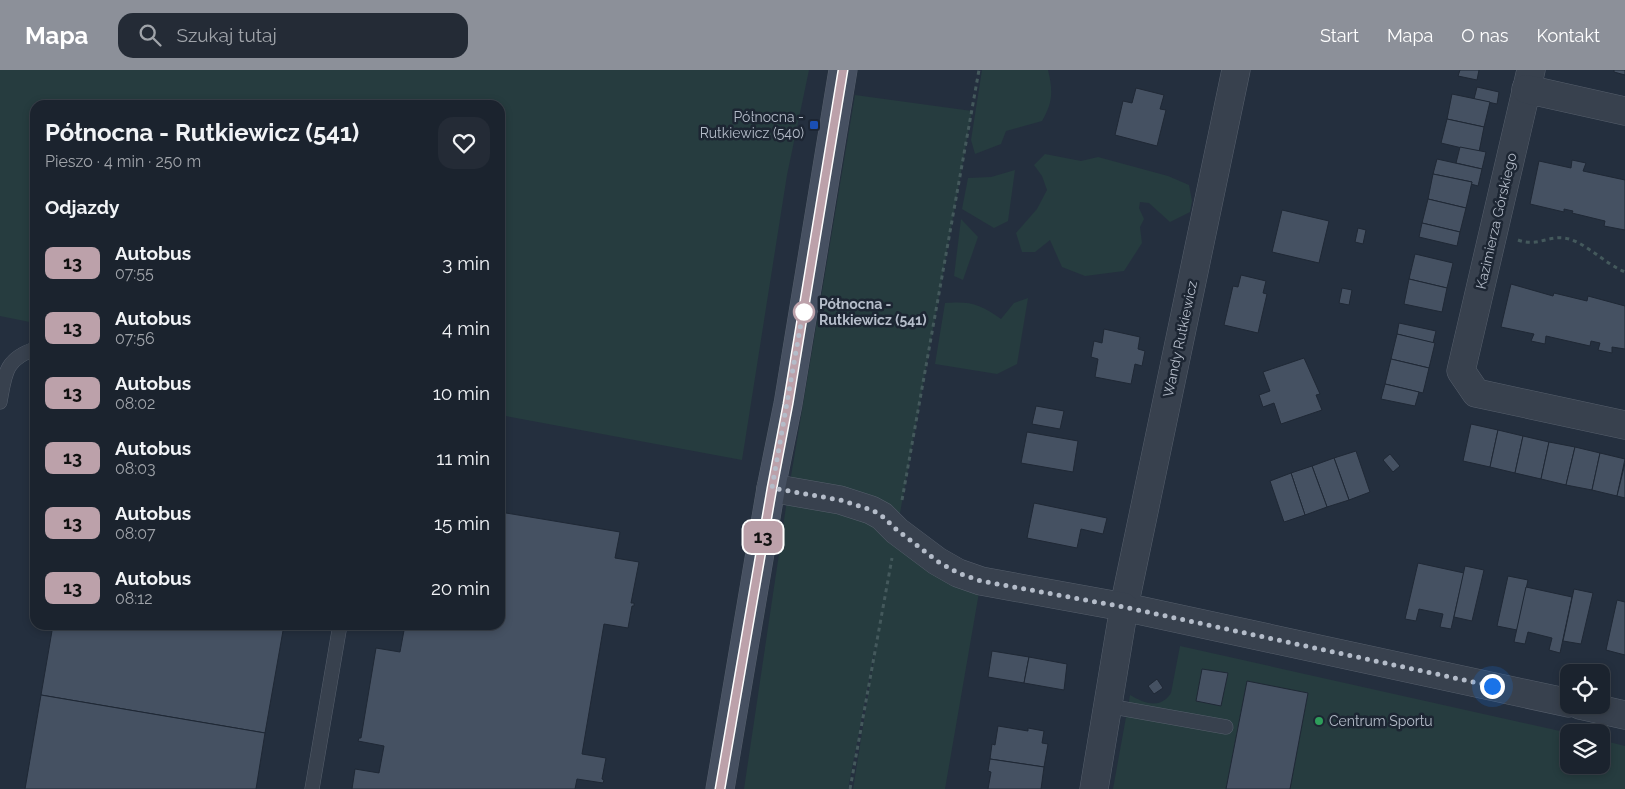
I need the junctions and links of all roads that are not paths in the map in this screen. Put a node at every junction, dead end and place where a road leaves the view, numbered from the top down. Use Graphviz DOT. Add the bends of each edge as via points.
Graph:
graph roads {
  1 [pos="843,70"];
  2 [pos="1236,70"];
  3 [pos="1529,80"];
  4 [pos="1625,111"];
  5 [pos="30,351"];
  6 [pos="0,402"];
  7 [pos="1625,424"];
  8 [pos="772,488"];
  9 [pos="1124,607"];
  10 [pos="339,630"];
  11 [pos="1560,700"];
  12 [pos="1108,706"];
  13 [pos="1610,712"];
  14 [pos="1625,715"];
  15 [pos="1226,727"];
  16 [pos="312,789"];
  17 [pos="720,789"];
  18 [pos="1094,789"];
  1 -- 8 [label="street"];
  2 -- 9 [label="street, Wandy Rutkiewicz"];
  3 -- 4 [label="street"];
  3 -- 7 [label="street, Kazimierza Górskiego" via="1461,371 1476,393"];
  5 -- 6 [label="lane" via="8,366"];
  8 -- 9 [label="street" via="855,504 882,516 937,561 981,581"];
  8 -- 17 [label="street"];
  9 -- 11 [label="street"];
  9 -- 12 [label="street, Wandy Rutkiewicz"];
  10 -- 16 [label="lane"];
  12 -- 15 [label="lane"];
  12 -- 18 [label="street, Wandy Rutkiewicz"];
  13 -- 14 [label="street"];
}
